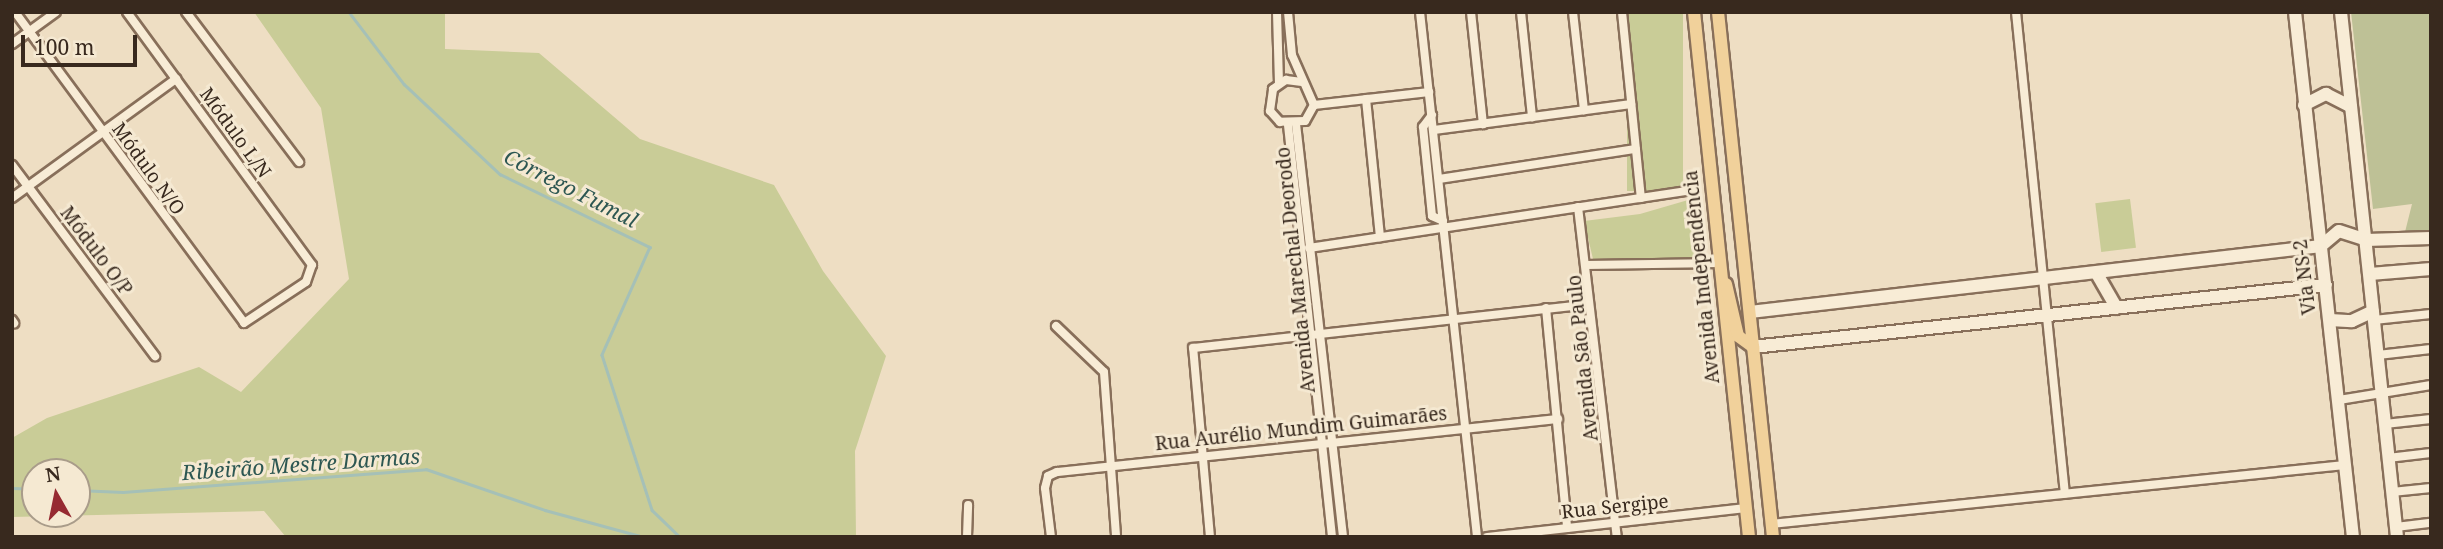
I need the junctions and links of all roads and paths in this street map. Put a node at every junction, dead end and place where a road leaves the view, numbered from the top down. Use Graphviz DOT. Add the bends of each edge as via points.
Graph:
graph roads {
  1 [pos="15,12"];
  2 [pos="56,12"];
  3 [pos="127,12"];
  4 [pos="186,12"];
  5 [pos="1277,12"];
  6 [pos="1288,12"];
  7 [pos="1420,12"];
  8 [pos="1471,12"];
  9 [pos="1521,12"];
  10 [pos="1573,12"];
  11 [pos="1622,12"];
  12 [pos="1694,12"];
  13 [pos="1718,12"];
  14 [pos="2016,12"];
  15 [pos="2295,12"];
  16 [pos="2341,12"];
  17 [pos="29,32"];
  18 [pos="12,44"];
  19 [pos="176,79"];
  20 [pos="1302,82"];
  21 [pos="1279,83"];
  22 [pos="1429,92"];
  23 [pos="1366,99"];
  24 [pos="1631,104"];
  25 [pos="1314,105"];
  26 [pos="2304,105"];
  27 [pos="2351,107"];
  28 [pos="1584,110"];
  29 [pos="1432,115"];
  30 [pos="1532,117"];
  31 [pos="1483,124"];
  32 [pos="1292,125"];
  33 [pos="1434,131"];
  34 [pos="102,133"];
  35 [pos="1636,149"];
  36 [pos="299,162"];
  37 [pos="12,165"];
  38 [pos="1439,178"];
  39 [pos="28,186"];
  40 [pos="1694,190"];
  41 [pos="1737,193"];
  42 [pos="12,198"];
  43 [pos="1641,198"];
  44 [pos="1714,198"];
  45 [pos="1441,201"];
  46 [pos="1431,202"];
  47 [pos="1578,207"];
  48 [pos="1444,224"];
  49 [pos="1380,237"];
  50 [pos="2431,238"];
  51 [pos="2366,240"];
  52 [pos="2321,246"];
  53 [pos="1310,248"];
  54 [pos="1586,265"];
  55 [pos="1720,267"];
  56 [pos="2431,269"];
  57 [pos="2097,274"];
  58 [pos="2370,275"];
  59 [pos="2045,280"];
  60 [pos="2326,285"];
  61 [pos="1589,304"];
  62 [pos="2117,307"];
  63 [pos="1546,308"];
  64 [pos="1750,312"];
  65 [pos="2431,314"];
  66 [pos="2048,315"];
  67 [pos="2374,315"];
  68 [pos="1453,318"];
  69 [pos="2330,320"];
  70 [pos="244,323"];
  71 [pos="1056,326"];
  72 [pos="1314,333"];
  73 [pos="1753,347"];
  74 [pos="2431,349"];
  75 [pos="2378,355"];
  76 [pos="155,356"];
  77 [pos="2431,385"];
  78 [pos="2381,391"];
  79 [pos="2339,400"];
  80 [pos="1558,419"];
  81 [pos="2431,419"];
  82 [pos="2385,424"];
  83 [pos="1465,428"];
  84 [pos="1738,430"];
  85 [pos="1760,430"];
  86 [pos="1331,443"];
  87 [pos="1321,444"];
  88 [pos="1740,449"];
  89 [pos="1763,449"];
  90 [pos="2431,453"];
  91 [pos="1201,456"];
  92 [pos="2388,458"];
  93 [pos="1108,465"];
  94 [pos="2345,465"];
  95 [pos="2431,488"];
  96 [pos="2392,492"];
  97 [pos="2065,494"];
  98 [pos="968,505"];
  99 [pos="1746,508"];
  100 [pos="1616,523"];
  101 [pos="2431,523"];
  102 [pos="1567,528"];
  103 [pos="1772,531"];
  104 [pos="2397,532"];
  105 [pos="967,537"];
  106 [pos="1051,537"];
  107 [pos="1116,537"];
  108 [pos="1210,537"];
  109 [pos="1332,537"];
  110 [pos="1343,537"];
  111 [pos="1477,537"];
  112 [pos="1487,537"];
  113 [pos="1617,537"];
  114 [pos="1749,537"];
  115 [pos="2353,537"];
  1 -- 17 [label="street, Módulo N/O"];
  2 -- 17 [label="street"];
  3 -- 19 [label="street, Módulo L/N"];
  4 -- 36 [label="street"];
  5 -- 21 [label="street"];
  6 -- 20 [label="street" via="1292,55"];
  7 -- 22 [label="street"];
  8 -- 31 [label="street"];
  9 -- 30 [label="street"];
  10 -- 28 [label="street"];
  11 -- 24 [label="street"];
  12 -- 44 [label="main road, Avenida Independência"];
  13 -- 41 [label="main road"];
  14 -- 59 [label="street"];
  15 -- 26 [label="street, Via NS-2"];
  16 -- 27 [label="street"];
  17 -- 18 [label="street"];
  17 -- 34 [label="street, Módulo N/O"];
  19 -- 34 [label="street"];
  19 -- 70 [label="street, Módulo L/N" via="312,265 312,275"];
  20 -- 21 [label="street"];
  20 -- 25 [label="street" via="1312,91"];
  21 -- 32 [label="street" via="1269,103 1275,117"];
  22 -- 23 [label="street"];
  22 -- 29 [label="street"];
  23 -- 25 [label="street"];
  23 -- 49 [label="street"];
  24 -- 28 [label="street"];
  24 -- 35 [label="street"];
  25 -- 32 [label="street" via="1305,121"];
  26 -- 27 [label="street" via="2326,94"];
  26 -- 52 [label="street, Via NS-2"];
  27 -- 51 [label="street"];
  28 -- 30 [label="street"];
  29 -- 33 [label="street"];
  29 -- 46 [label="street" via="1423,127"];
  30 -- 31 [label="street"];
  31 -- 33 [label="street"];
  32 -- 53 [label="street, Avenida Marechal Deorodo"];
  32 -- 72 [label="street, Avenida Marechal Deorodo"];
  33 -- 38 [label="street"];
  34 -- 39 [label="street"];
  34 -- 70 [label="street, Módulo N/O"];
  35 -- 38 [label="street"];
  35 -- 43 [label="street"];
  37 -- 39 [label="street, Módulo O/P"];
  38 -- 45 [label="street"];
  39 -- 42 [label="street"];
  39 -- 76 [label="street, Módulo O/P"];
  40 -- 43 [label="street"];
  41 -- 44 [label="main road" via="1724,191"];
  41 -- 64 [label="main road"];
  43 -- 47 [label="street"];
  44 -- 55 [label="main road, Avenida Independência"];
  45 -- 46 [label="street"];
  45 -- 48 [label="street"];
  46 -- 48 [label="street" via="1432,216"];
  47 -- 48 [label="street"];
  47 -- 54 [label="street"];
  48 -- 49 [label="street"];
  48 -- 68 [label="street"];
  49 -- 53 [label="street"];
  50 -- 51 [label="street"];
  51 -- 52 [label="street" via="2339,231"];
  51 -- 58 [label="street"];
  52 -- 57 [label="street"];
  52 -- 60 [label="street, Via NS-2"];
  53 -- 72 [label="street, Avenida Marechal Deorodo"];
  54 -- 55 [label="street, Avenida São Paulo"];
  54 -- 61 [label="street, Avenida São Paulo"];
  55 -- 73 [label="main road" via="1732,298 1738,336"];
  55 -- 84 [label="main road, Avenida Independência"];
  56 -- 58 [label="street"];
  57 -- 59 [label="street"];
  57 -- 62 [label="street"];
  58 -- 67 [label="street"];
  59 -- 64 [label="street"];
  59 -- 66 [label="street"];
  60 -- 62 [label="street"];
  60 -- 69 [label="street, Via NS-2"];
  61 -- 63 [label="street"];
  61 -- 100 [label="street, Avenida São Paulo"];
  62 -- 66 [label="street"];
  63 -- 68 [label="street"];
  63 -- 80 [label="street"];
  64 -- 73 [label="main road"];
  65 -- 67 [label="street"];
  66 -- 73 [label="street"];
  66 -- 97 [label="street"];
  67 -- 69 [label="street"];
  67 -- 75 [label="street"];
  68 -- 72 [label="street"];
  68 -- 83 [label="street"];
  69 -- 79 [label="street, Via NS-2"];
  71 -- 93 [label="street" via="1104,372"];
  72 -- 86 [label="street, Avenida Marechal Deorodo"];
  72 -- 87 [label="street, Avenida Marechal Deorodo"];
  72 -- 91 [label="street" via="1193,348"];
  73 -- 85 [label="main road"];
  74 -- 75 [label="street"];
  75 -- 78 [label="street"];
  77 -- 78 [label="street"];
  78 -- 79 [label="street"];
  78 -- 82 [label="street"];
  79 -- 94 [label="street, Via NS-2"];
  80 -- 83 [label="street, Rua Aurélio Mundim Guimarães"];
  80 -- 102 [label="street"];
  81 -- 82 [label="street"];
  82 -- 92 [label="street"];
  83 -- 86 [label="street, Rua Aurélio Mundim Guimarães"];
  83 -- 111 [label="street"];
  84 -- 85 [label="main road" via="1750,436"];
  84 -- 88 [label="main road, Avenida Independência"];
  85 -- 89 [label="main road"];
  86 -- 87 [label="street, Rua Aurélio Mundim Guimarães"];
  86 -- 110 [label="street, Avenida Marechal Deorodo"];
  87 -- 91 [label="street, Rua Aurélio Mundim Guimarães"];
  87 -- 109 [label="street, Avenida Marechal Deorodo"];
  88 -- 89 [label="main road"];
  88 -- 99 [label="main road, Avenida Independência"];
  89 -- 103 [label="main road"];
  90 -- 92 [label="street"];
  91 -- 93 [label="street, Rua Aurélio Mundim Guimarães"];
  91 -- 108 [label="street"];
  92 -- 96 [label="street"];
  93 -- 106 [label="street, Rua Aurélio Mundim Guimarães" via="1048,476 1045,488"];
  93 -- 107 [label="street"];
  94 -- 97 [label="street"];
  94 -- 115 [label="street, Via NS-2"];
  95 -- 96 [label="street"];
  96 -- 104 [label="street"];
  97 -- 103 [label="street"];
  98 -- 105 [label="street"];
  99 -- 100 [label="street, Rua Sergipe"];
  99 -- 114 [label="main road, Avenida Independência"];
  100 -- 102 [label="street, Rua Sergipe"];
  100 -- 113 [label="street, Avenida São Paulo"];
  101 -- 104 [label="street"];
  102 -- 112 [label="street, Rua Sergipe"];
}
